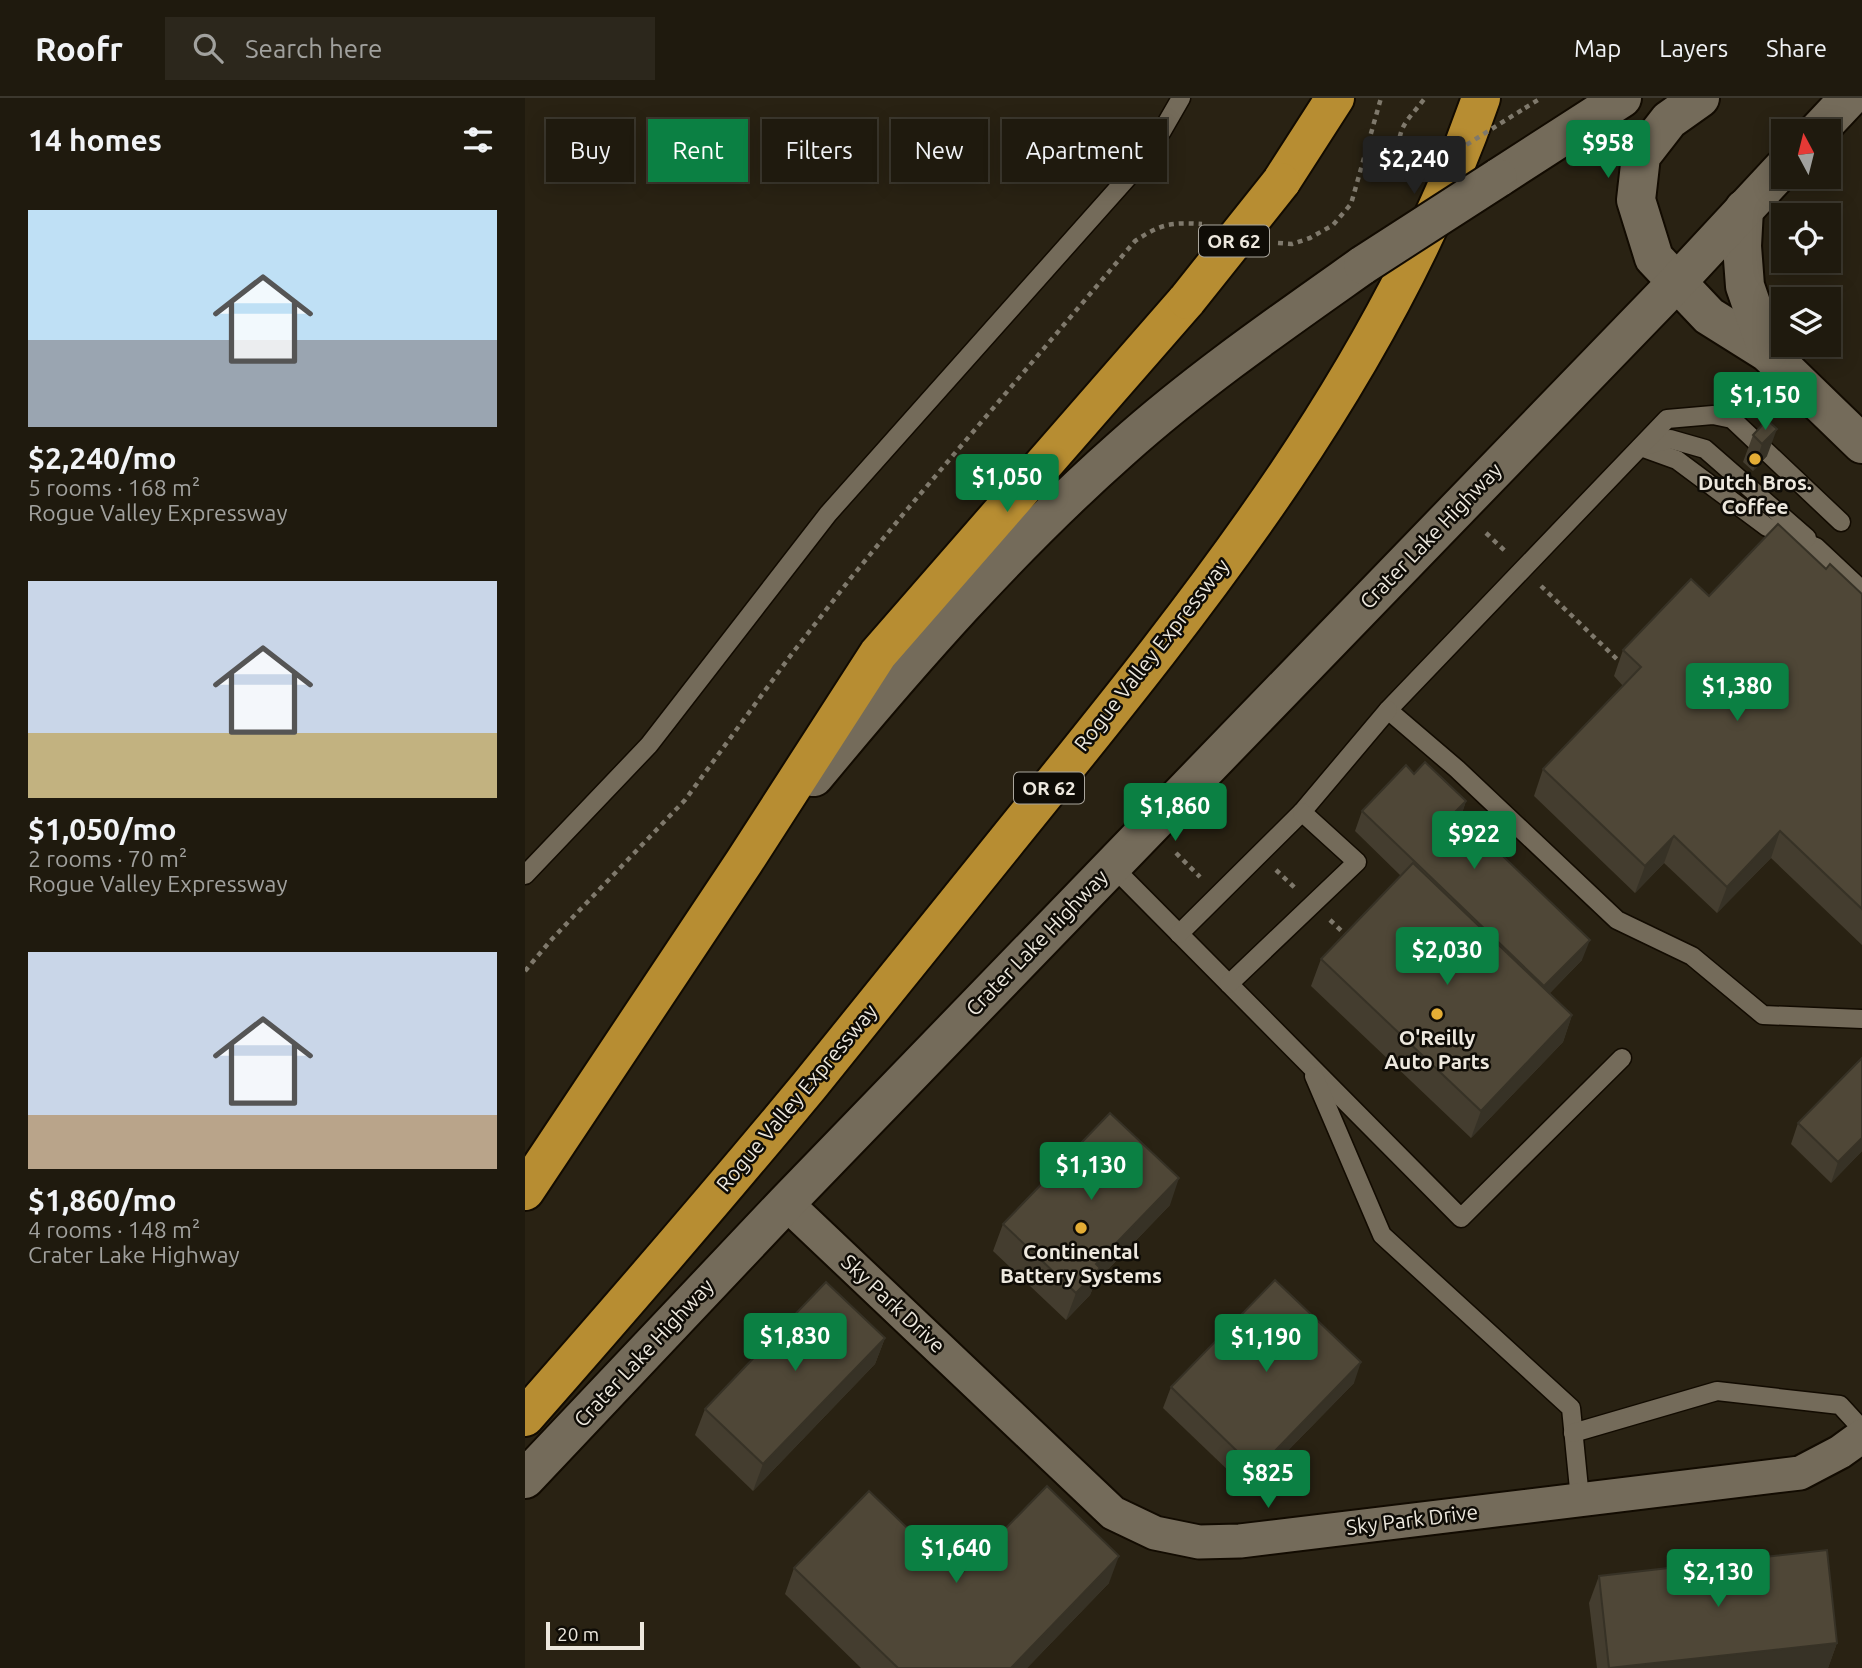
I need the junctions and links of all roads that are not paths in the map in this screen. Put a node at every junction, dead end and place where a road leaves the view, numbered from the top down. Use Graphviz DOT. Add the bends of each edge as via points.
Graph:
graph roads {
  1 [pos="1181,98"];
  2 [pos="1335,98"];
  3 [pos="1481,98"];
  4 [pos="1622,98"];
  5 [pos="1700,98"];
  6 [pos="1849,98"];
  7 [pos="1829,119"];
  8 [pos="1771,181"];
  9 [pos="1744,209"];
  10 [pos="1677,282"];
  11 [pos="1768,353"];
  12 [pos="1862,444"];
  13 [pos="1641,447"];
  14 [pos="1841,522"];
  15 [pos="1816,547"];
  16 [pos="1862,590"];
  17 [pos="1388,710"];
  18 [pos="1301,812"];
  19 [pos="744,862"];
  20 [pos="1112,866"];
  21 [pos="525,875"];
  22 [pos="1179,934"];
  23 [pos="1229,984"];
  24 [pos="1862,1019"];
  25 [pos="1622,1058"];
  26 [pos="1310,1067"];
  27 [pos="525,1191"];
  28 [pos="786,1203"];
  29 [pos="525,1417"];
  30 [pos="1862,1429"];
  31 [pos="1573,1433"];
  32 [pos="1862,1436"];
  33 [pos="525,1479"];
  34 [pos="1580,1499"];
  1 -- 21 [label="lane" via="1129,176 828,514 649,745"];
  2 -- 19 [label="highway, OR 62, bridge" via="1281,182 1187,300 878,654"];
  3 -- 29 [label="highway, Rogue Valley Expressway / OR 62" via="1432,221 1388,308 1329,410 1253,522 1068,764 807,1087"];
  4 -- 19 [label="main road, bridge" via="1363,265 1240,352 1123,446 994,569 896,678"];
  5 -- 10 [label="main road" via="1669,120 1641,156 1636,200 1654,258"];
  6 -- 7 [label="main road"];
  8 -- 9 [label="main road, Crater Lake Highway"];
  9 -- 10 [label="main road, Crater Lake Highway"];
  9 -- 11 [label="main road" via="1745,286"];
  10 -- 11 [label="main road" via="1709,316"];
  10 -- 20 [label="main road, Crater Lake Highway"];
  11 -- 12 [label="main road"];
  13 -- 14 [label="lane" via="1667,419 1713,415 1732,419"];
  13 -- 15 [label="lane" via="1677,460 1767,527"];
  13 -- 15 [label="lane" via="1670,439 1705,449"];
  13 -- 17 [label="lane"];
  15 -- 16 [label="lane"];
  17 -- 18 [label="lane"];
  17 -- 24 [label="lane" via="1618,920 1692,956 1763,1015"];
  18 -- 22 [label="lane"];
  18 -- 23 [label="lane" via="1357,862"];
  19 -- 27 [label="highway, OR 62"];
  20 -- 22 [label="lane"];
  20 -- 28 [label="main road, Crater Lake Highway"];
  22 -- 23 [label="lane"];
  23 -- 26 [label="lane"];
  25 -- 26 [label="lane" via="1461,1218"];
  26 -- 31 [label="lane" via="1382,1235 1571,1408"];
  28 -- 33 [label="main road, Crater Lake Highway"];
  28 -- 34 [label="street, Sky Park Drive" via="1114,1513 1155,1533 1199,1542 1240,1541"];
  30 -- 31 [label="lane" via="1840,1405 1717,1391"];
  31 -- 34 [label="lane"];
  32 -- 34 [label="street, Sky Park Drive" via="1800,1472"];
}
